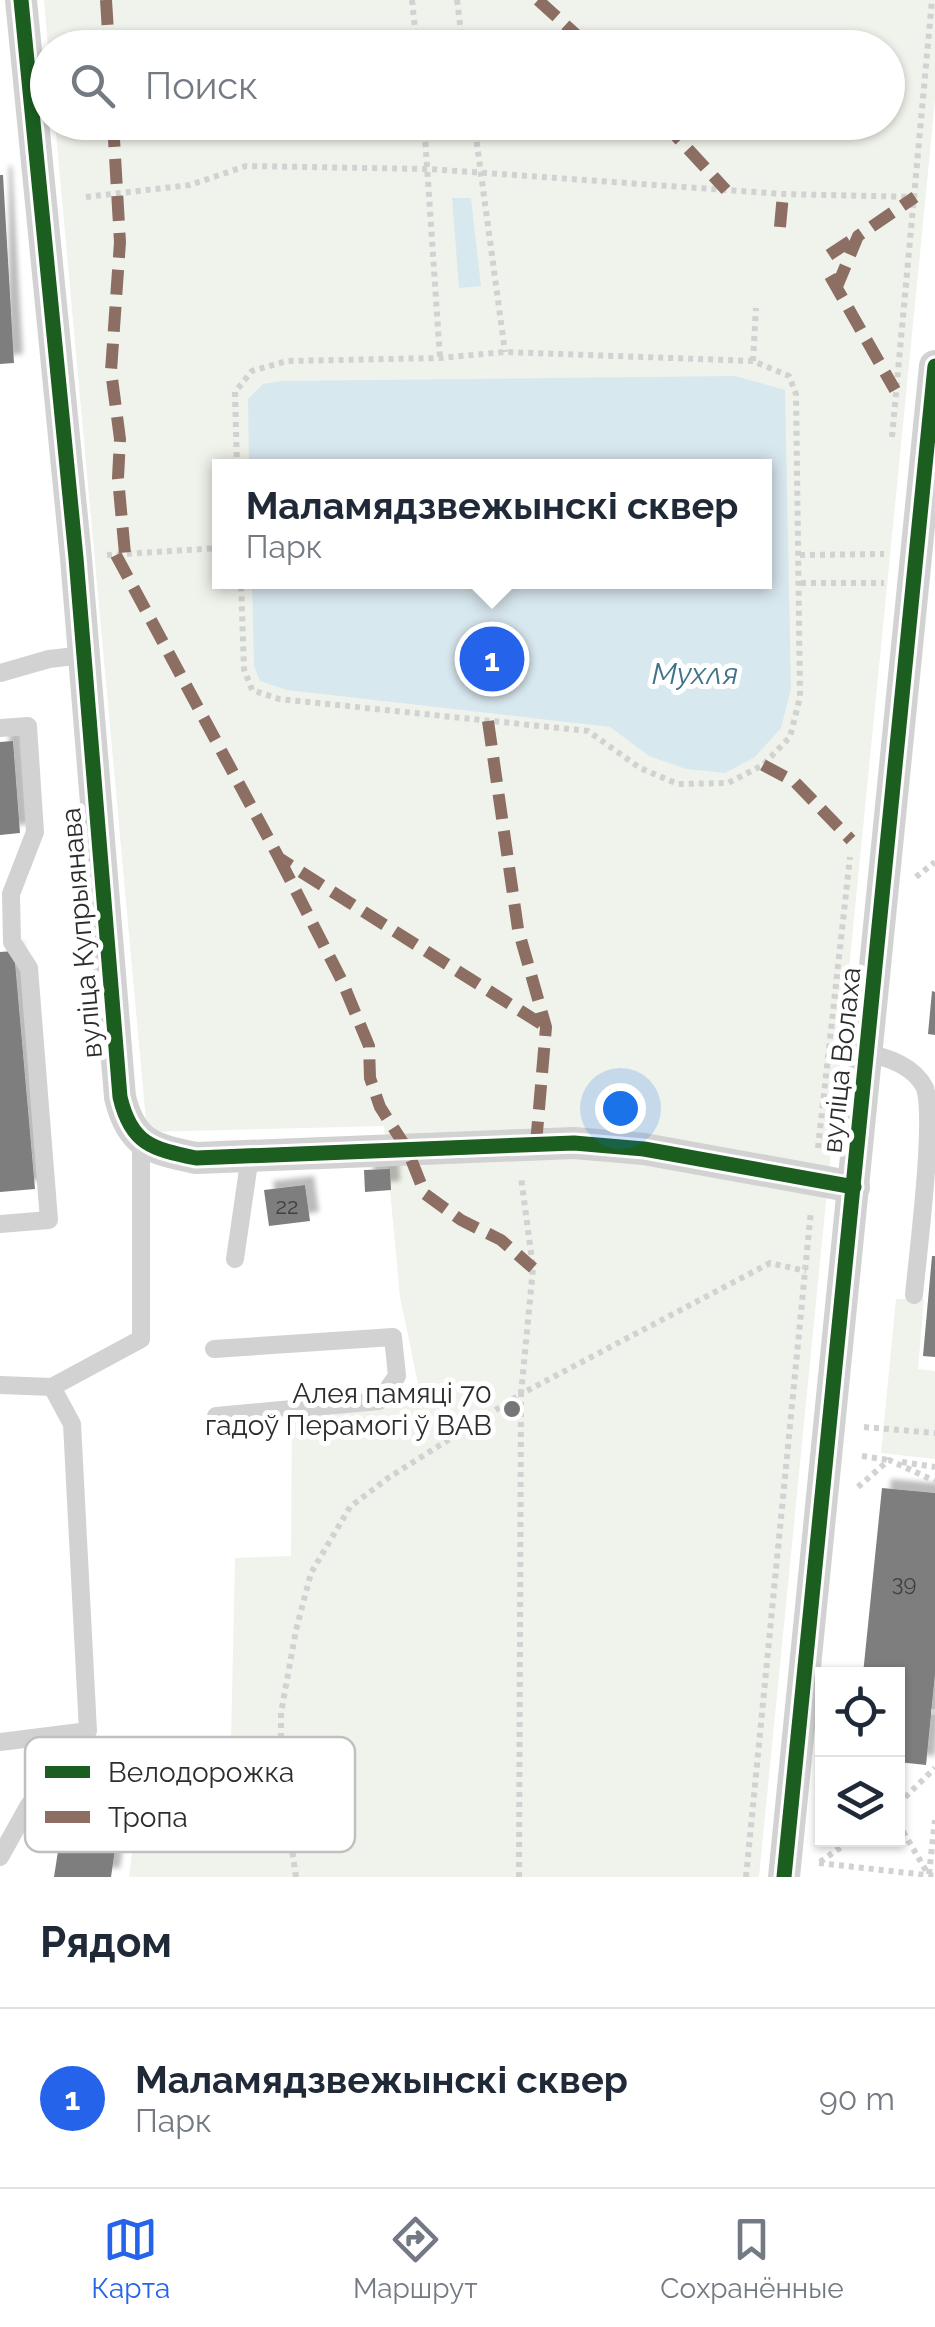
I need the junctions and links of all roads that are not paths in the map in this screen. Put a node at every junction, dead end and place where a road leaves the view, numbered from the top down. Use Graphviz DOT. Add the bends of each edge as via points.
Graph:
graph roads {
  1 [pos="20,0"];
  2 [pos="30,102"];
  3 [pos="34,140"];
  4 [pos="935,366"];
  5 [pos="84,655"];
  6 [pos="0,673"];
  7 [pos="0,728"];
  8 [pos="6,930"];
  9 [pos="867,1053"];
  10 [pos="934,1118"];
  11 [pos="141,1139"];
  12 [pos="250,1156"];
  13 [pos="854,1186"];
  14 [pos="0,1224"];
  15 [pos="235,1259"];
  16 [pos="914,1295"];
  17 [pos="214,1349"];
  18 [pos="0,1384"];
  19 [pos="52,1387"];
  20 [pos="216,1416"];
  21 [pos="40,1737"];
  22 [pos="25,1739"];
  23 [pos="0,1742"];
  24 [pos="25,1812"];
  25 [pos="0,1856"];
  26 [pos="784,1877"];
  1 -- 2 [label="street, вуліца Купрыянава"];
  3 -- 5 [label="street, вуліца Купрыянава"];
  4 -- 9 [label="street, вуліца Волаха"];
  5 -- 6 [label="lane"];
  5 -- 11 [label="street, вуліца Купрыянава" via="120,1097 126,1121"];
  7 -- 8 [label="lane" via="28,726 35,832 11,894"];
  8 -- 14 [label="lane" via="29,968 49,1220"];
  9 -- 10 [label="lane" via="897,1060 924,1085"];
  9 -- 13 [label="street, вуліца Волаха"];
  10 -- 16 [label="lane"];
  11 -- 12 [label="street" via="196,1158"];
  11 -- 19 [label="lane" via="141,1339"];
  12 -- 13 [label="street" via="574,1144 644,1149"];
  12 -- 15 [label="lane"];
  13 -- 26 [label="street, вуліца Волаха"];
  17 -- 20 [label="lane" via="393,1337 397,1376 379,1401"];
  18 -- 19 [label="lane"];
  19 -- 21 [label="lane" via="72,1424 88,1731"];
  22 -- 23 [label="lane"];
  24 -- 25 [label="lane"];
}
